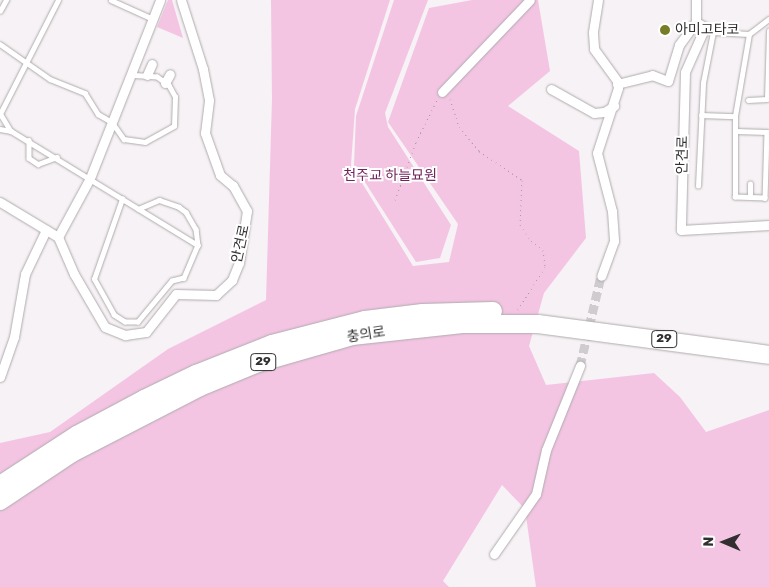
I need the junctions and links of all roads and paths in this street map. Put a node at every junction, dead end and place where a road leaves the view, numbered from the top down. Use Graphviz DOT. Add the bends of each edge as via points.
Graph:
graph roads {
  1 [pos="6,0"];
  2 [pos="111,0"];
  3 [pos="160,0"];
  4 [pos="181,0"];
  5 [pos="530,0"];
  6 [pos="598,0"];
  7 [pos="696,0"];
  8 [pos="57,1"];
  9 [pos="0,11"];
  10 [pos="769,18"];
  11 [pos="153,19"];
  12 [pos="696,22"];
  13 [pos="763,23"];
  14 [pos="709,30"];
  15 [pos="769,30"];
  16 [pos="749,34"];
  17 [pos="0,44"];
  18 [pos="25,60"];
  19 [pos="152,64"];
  20 [pos="147,74"];
  21 [pos="170,74"];
  22 [pos="131,75"];
  23 [pos="165,83"];
  24 [pos="617,84"];
  25 [pos="551,89"];
  26 [pos="442,92"];
  27 [pos="748,100"];
  28 [pos="615,106"];
  29 [pos="0,114"];
  30 [pos="701,115"];
  31 [pos="735,116"];
  32 [pos="112,122"];
  33 [pos="0,129"];
  34 [pos="11,131"];
  35 [pos="736,131"];
  36 [pos="28,140"];
  37 [pos="56,157"];
  38 [pos="90,178"];
  39 [pos="750,184"];
  40 [pos="698,186"];
  41 [pos="750,197"];
  42 [pos="122,199"];
  43 [pos="395,200"];
  44 [pos="0,202"];
  45 [pos="138,209"];
  46 [pos="769,225"];
  47 [pos="46,230"];
  48 [pos="58,237"];
  49 [pos="198,245"];
  50 [pos="600,276"];
  51 [pos="516,311"];
  52 [pos="769,344"];
  53 [pos="769,355"];
  54 [pos="580,366"];
  55 [pos="0,377"];
  56 [pos="0,485"];
  57 [pos="0,501"];
  58 [pos="494,554"];
  1 -- 9 [label="lane"];
  2 -- 11 [label="lane"];
  3 -- 11 [label="street"];
  4 -- 48 [label="street, 안견로" via="208,100 205,133 220,175 233,186 247,211 232,280 216,295 176,294 146,332 124,335 105,327 74,274"];
  5 -- 26 [label="street"];
  6 -- 24 [label="street" via="594,49"];
  7 -- 12 [label="street"];
  8 -- 18 [label="lane"];
  10 -- 13 [label="lane"];
  11 -- 22 [label="street"];
  12 -- 14 [label="street"];
  12 -- 24 [label="street" via="679,45 668,81 652,74"];
  13 -- 15 [label="lane"];
  13 -- 16 [label="lane"];
  14 -- 16 [label="lane"];
  14 -- 30 [label="lane"];
  14 -- 46 [label="street, 안견로" via="685,72 681,230"];
  15 -- 27 [label="lane" via="766,99"];
  16 -- 31 [label="lane"];
  17 -- 18 [label="lane"];
  18 -- 29 [label="lane"];
  18 -- 32 [label="lane" via="50,79 85,93 98,114"];
  19 -- 20 [label="street"];
  20 -- 22 [label="lane"];
  20 -- 23 [label="lane"];
  21 -- 23 [label="street"];
  22 -- 32 [label="street"];
  23 -- 32 [label="lane" via="175,97 174,126 168,132 145,142 131,141 124,139"];
  24 -- 28 [label="street"];
  25 -- 28 [label="street" via="594,113"];
  26 -- 43 [label="path" via="416,142"];
  26 -- 51 [label="path" via="453,102 458,128 479,151 522,180 520,225 531,241 543,250 545,268"];
  28 -- 50 [label="street" via="597,153 612,211 614,241"];
  29 -- 34 [label="lane"];
  30 -- 31 [label="lane"];
  30 -- 40 [label="lane"];
  31 -- 35 [label="lane"];
  32 -- 38 [label="street"];
  33 -- 34 [label="lane"];
  34 -- 36 [label="lane"];
  35 -- 41 [label="lane" via="735,197"];
  35 -- 41 [label="lane" via="766,132 765,198"];
  36 -- 37 [label="lane"];
  36 -- 37 [label="lane" via="29,158 38,164"];
  37 -- 38 [label="lane"];
  38 -- 42 [label="lane"];
  38 -- 48 [label="street"];
  39 -- 41 [label="lane"];
  42 -- 45 [label="lane"];
  42 -- 49 [label="lane" via="94,280 106,303 120,319 138,322 172,281 184,278"];
  44 -- 47 [label="street"];
  45 -- 49 [label="lane"];
  45 -- 49 [label="lane" via="160,200 179,207 196,228"];
  47 -- 48 [label="street"];
  47 -- 55 [label="street" via="25,274 14,336"];
  51 -- 52 [label="highway, 충의로 / 29" via="567,315"];
  51 -- 56 [label="highway, 충의로 / 29" via="392,317 295,336 227,360 144,399 77,435"];
  53 -- 57 [label="highway, 충의로 / 29" via="538,324 462,324 352,336 266,361 208,383 72,453"];
  54 -- 58 [label="street" via="546,450 536,494"];
}
